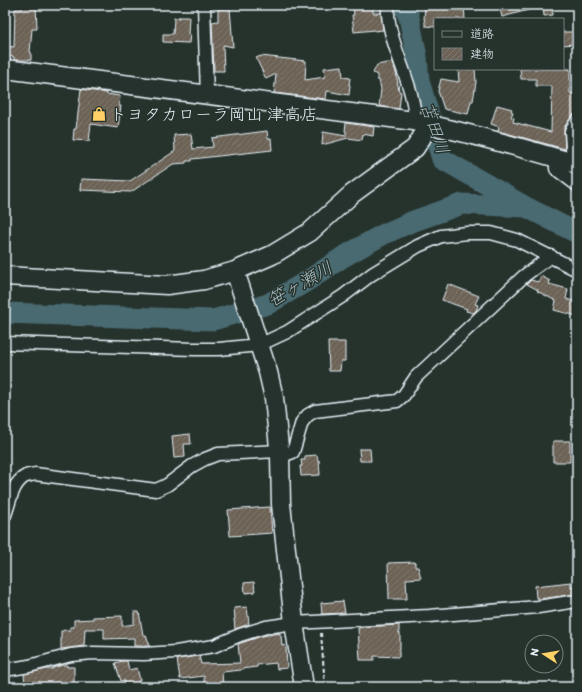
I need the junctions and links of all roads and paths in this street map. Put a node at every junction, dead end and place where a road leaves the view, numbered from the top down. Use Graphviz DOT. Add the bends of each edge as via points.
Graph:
graph roads {
  1 [pos="204,5"];
  2 [pos="388,5"];
  3 [pos="5,69"];
  4 [pos="207,96"];
  5 [pos="577,121"];
  6 [pos="426,124"];
  7 [pos="556,158"];
  8 [pos="575,164"];
  9 [pos="577,185"];
  10 [pos="551,256"];
  11 [pos="577,270"];
  12 [pos="5,276"];
  13 [pos="237,277"];
  14 [pos="5,343"];
  15 [pos="258,343"];
  16 [pos="280,454"];
  17 [pos="5,515"];
  18 [pos="577,601"];
  19 [pos="320,622"];
  20 [pos="294,623"];
  21 [pos="5,670"];
  22 [pos="304,687"];
  23 [pos="325,687"];
  1 -- 4 [label="street"];
  2 -- 6 [label="street" via="393,40 407,80 415,114"];
  3 -- 4 [label="street"];
  4 -- 6 [label="street"];
  5 -- 8 [label="street" via="571,131"];
  6 -- 7 [label="street"];
  6 -- 13 [label="street" via="415,148 352,194 310,232"];
  7 -- 8 [label="street"];
  7 -- 9 [label="street" via="556,169"];
  10 -- 11 [label="street"];
  10 -- 15 [label="street" via="517,240 491,233 467,232 441,236 418,246 372,274 287,332"];
  10 -- 16 [label="street" via="524,276 416,377 397,402 315,411 302,422 293,452"];
  12 -- 13 [label="street" via="167,285"];
  13 -- 15 [label="street"];
  14 -- 15 [label="street" via="194,349"];
  15 -- 16 [label="street" via="274,398"];
  16 -- 17 [label="street" via="218,454 205,458 156,490 35,474 26,476 18,482"];
  16 -- 20 [label="street" via="281,504"];
  18 -- 19 [label="street" via="538,607 429,616"];
  19 -- 20 [label="street"];
  19 -- 23 [label="path"];
  20 -- 21 [label="street" via="266,627 214,646 176,652 71,655"];
  20 -- 22 [label="street"];
}
